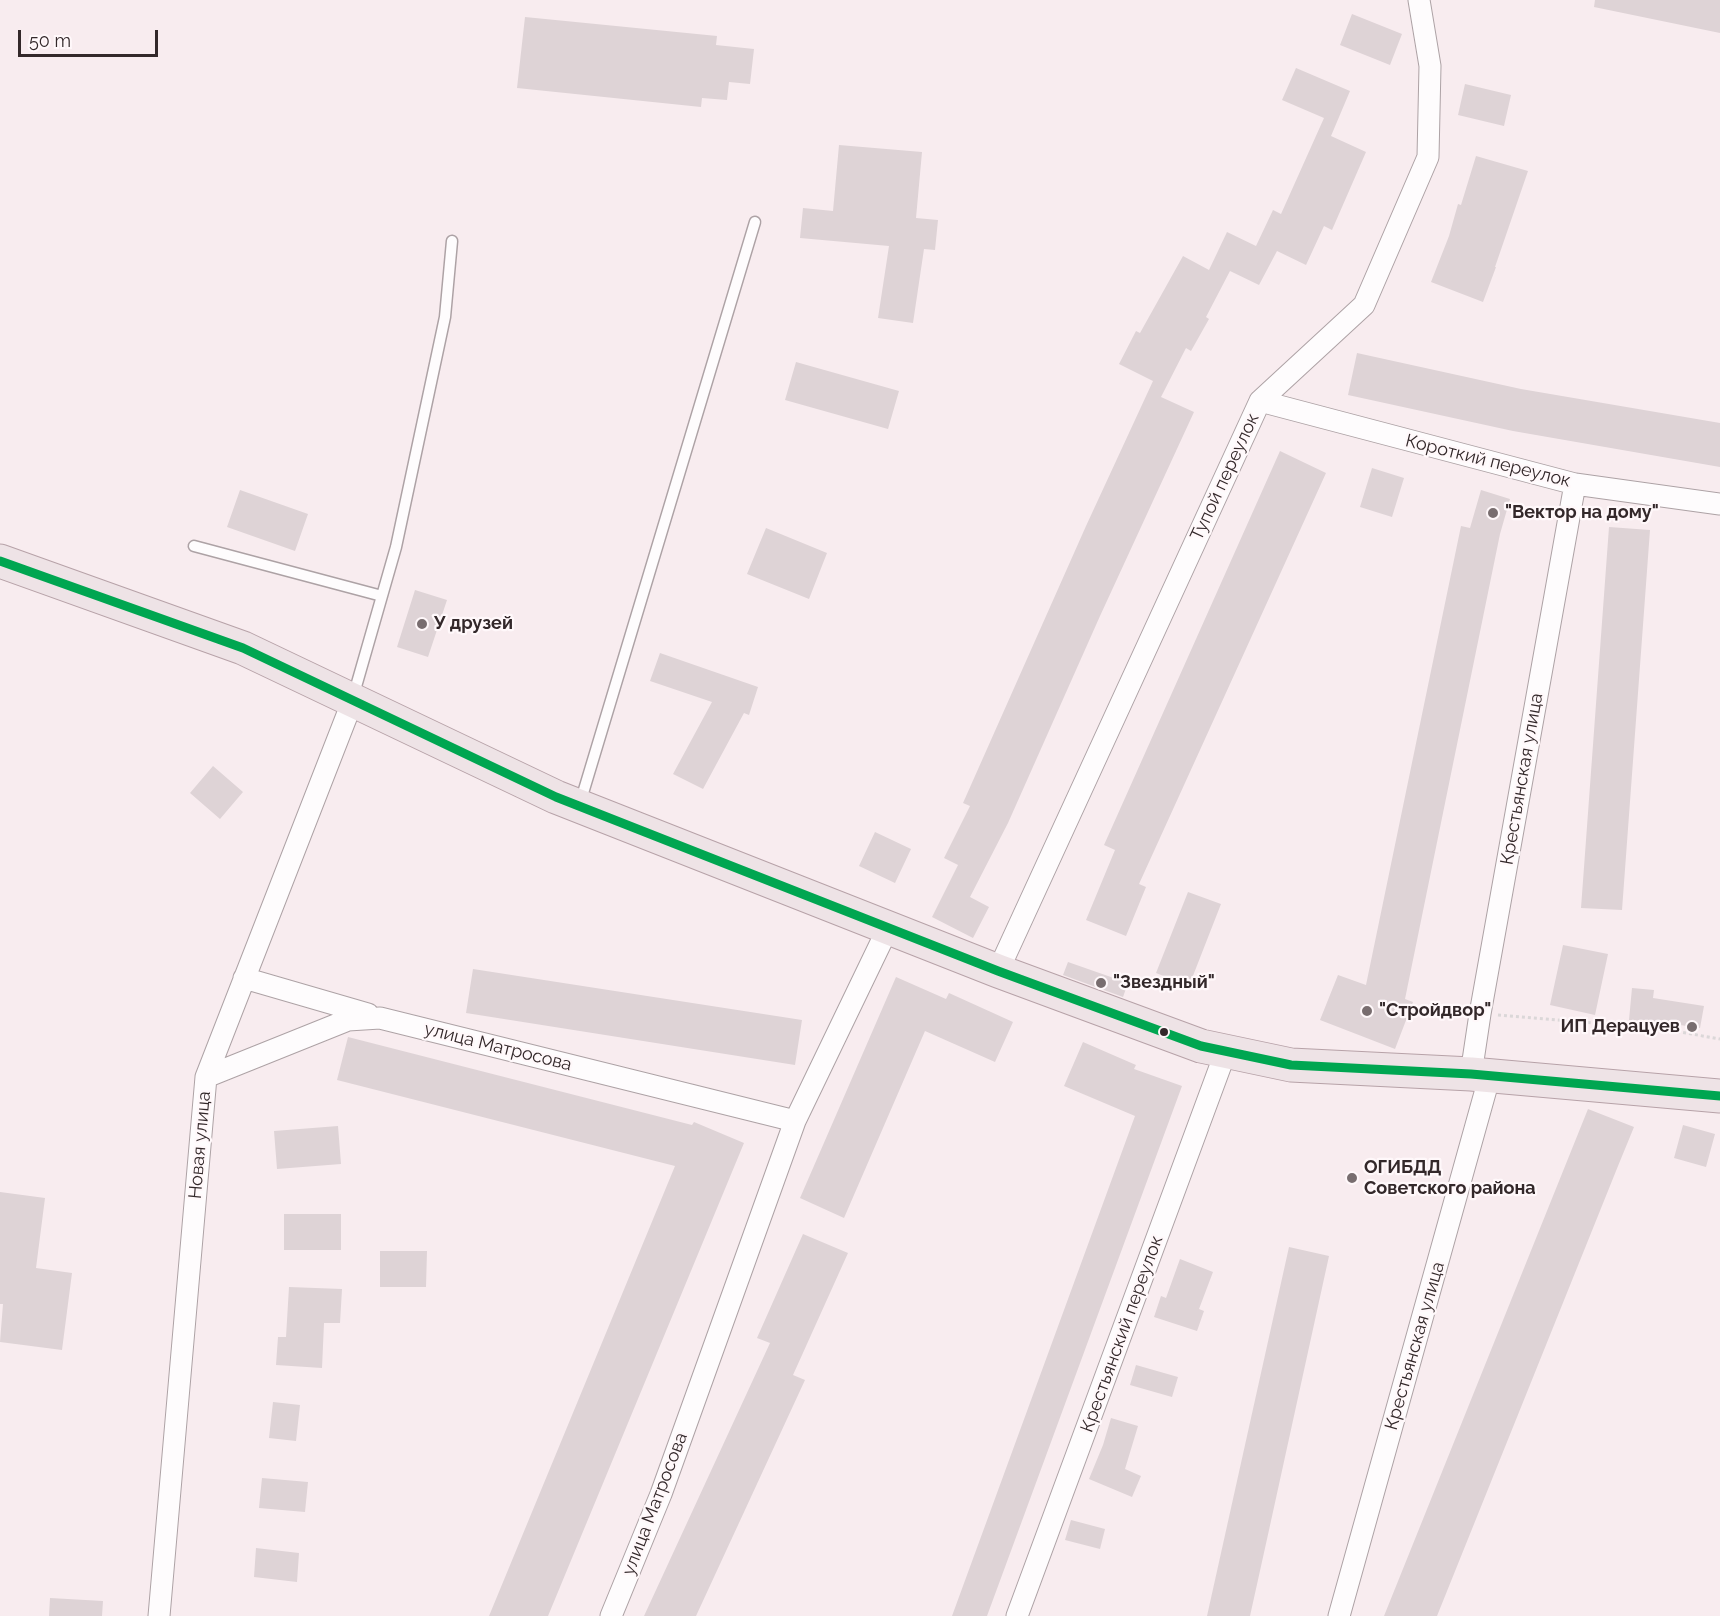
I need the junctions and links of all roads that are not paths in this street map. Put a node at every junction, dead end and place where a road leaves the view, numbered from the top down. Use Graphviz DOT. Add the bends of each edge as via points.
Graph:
graph roads {
  1 [pos="1419,0"];
  2 [pos="755,222"];
  3 [pos="452,241"];
  4 [pos="1260,400"];
  5 [pos="1575,484"];
  6 [pos="1720,504"];
  7 [pos="194,546"];
  8 [pos="0,561"];
  9 [pos="382,596"];
  10 [pos="353,700"];
  11 [pos="579,806"];
  12 [pos="888,928"];
  13 [pos="998,971"];
  14 [pos="244,978"];
  15 [pos="380,1018"];
  16 [pos="1226,1051"];
  17 [pos="1481,1074"];
  18 [pos="206,1077"];
  19 [pos="1720,1096"];
  20 [pos="795,1121"];
  21 [pos="159,1616"];
  22 [pos="611,1616"];
  23 [pos="1017,1616"];
  24 [pos="1339,1616"];
  1 -- 4 [label="street, Тупой переулок" via="1430,66 1428,157 1364,306"];
  2 -- 11 [label="lane"];
  3 -- 9 [label="lane" via="445,317"];
  4 -- 5 [label="street, Короткий переулок"];
  4 -- 13 [label="street, Тупой переулок"];
  5 -- 6 [label="street, Короткий переулок"];
  5 -- 17 [label="street, Крестьянская улица" via="1480,1014"];
  7 -- 9 [label="lane"];
  8 -- 10 [label="main road" via="243,648"];
  9 -- 10 [label="lane"];
  10 -- 11 [label="main road"];
  10 -- 14 [label="street, Новая улица"];
  11 -- 12 [label="main road"];
  12 -- 13 [label="main road"];
  12 -- 20 [label="street, улица Матросова"];
  13 -- 16 [label="main road" via="1201,1046"];
  14 -- 15 [label="street"];
  14 -- 18 [label="street, Новая улица"];
  15 -- 18 [label="street, улица Матросова" via="348,1020"];
  15 -- 20 [label="street, улица Матросова"];
  16 -- 17 [label="main road" via="1291,1065"];
  16 -- 23 [label="street, Крестьянский переулок"];
  17 -- 19 [label="main road"];
  17 -- 24 [label="street, Крестьянская улица"];
  18 -- 21 [label="street, Новая улица"];
  20 -- 22 [label="street, улица Матросова" via="661,1494"];
}
